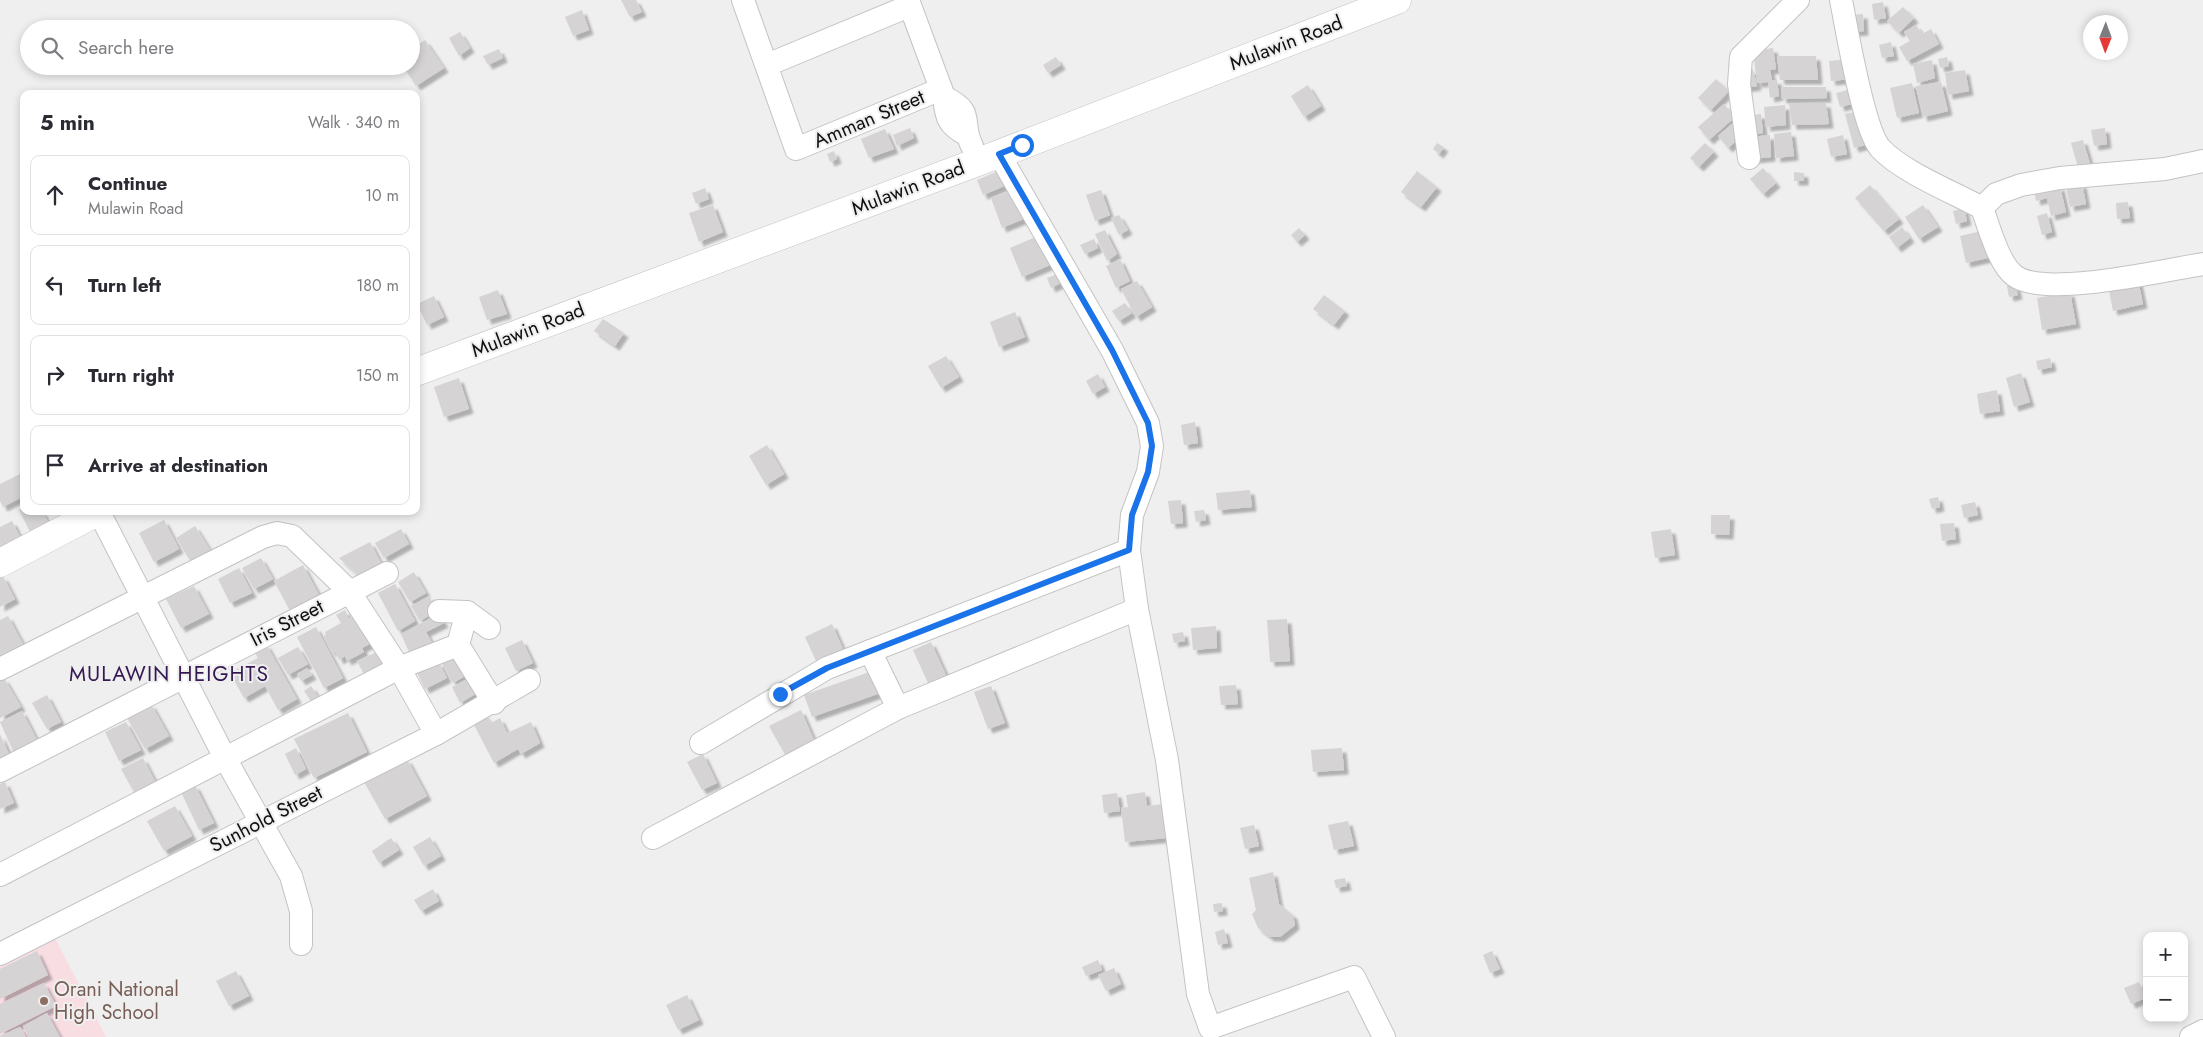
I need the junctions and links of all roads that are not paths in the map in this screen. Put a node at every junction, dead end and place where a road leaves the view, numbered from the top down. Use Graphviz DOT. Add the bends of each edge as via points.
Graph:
graph roads {
  1 [pos="743,0"];
  2 [pos="1398,0"];
  3 [pos="1798,0"];
  4 [pos="1841,0"];
  5 [pos="909,3"];
  6 [pos="767,65"];
  7 [pos="942,93"];
  8 [pos="989,157"];
  9 [pos="1749,158"];
  10 [pos="2203,161"];
  11 [pos="1982,208"];
  12 [pos="2203,264"];
  13 [pos="420,370"];
  14 [pos="91,515"];
  15 [pos="101,515"];
  16 [pos="1129,550"];
  17 [pos="0,562"];
  18 [pos="387,573"];
  19 [pos="350,591"];
  20 [pos="141,597"];
  21 [pos="1137,609"];
  22 [pos="439,611"];
  23 [pos="466,612"];
  24 [pos="489,628"];
  25 [pos="458,645"];
  26 [pos="870,651"];
  27 [pos="400,668"];
  28 [pos="0,669"];
  29 [pos="184,677"];
  30 [pos="529,680"];
  31 [pos="494,703"];
  32 [pos="898,708"];
  33 [pos="436,734"];
  34 [pos="701,743"];
  35 [pos="225,758"];
  36 [pos="0,771"];
  37 [pos="259,823"];
  38 [pos="653,838"];
  39 [pos="0,875"];
  40 [pos="301,944"];
  41 [pos="0,954"];
  42 [pos="2203,1031"];
  43 [pos="1384,1037"];
  44 [pos="2191,1037"];
  1 -- 6 [label="street"];
  2 -- 8 [label="main road, Mulawin Road"];
  3 -- 9 [label="street" via="1741,57 1739,84"];
  4 -- 11 [label="street" via="1867,121 1879,147 1899,163"];
  5 -- 6 [label="street"];
  5 -- 7 [label="street"];
  6 -- 7 [label="street, Amman Street" via="796,149"];
  7 -- 8 [label="street" via="945,113 952,128 967,135"];
  8 -- 13 [label="main road, Mulawin Road"];
  8 -- 16 [label="street" via="1112,350 1148,423 1152,446 1148,472 1132,515"];
  10 -- 11 [label="street" via="2165,169 2060,178 2021,185 1996,194"];
  11 -- 12 [label="street" via="2004,263 2015,277 2036,284 2076,284"];
  14 -- 17 [label="main road"];
  15 -- 20 [label="street"];
  16 -- 21 [label="street"];
  16 -- 26 [label="street"];
  18 -- 19 [label="street, Iris Street"];
  19 -- 20 [label="street" via="292,536 277,533"];
  19 -- 27 [label="street"];
  19 -- 29 [label="street, Iris Street"];
  20 -- 28 [label="street"];
  20 -- 29 [label="street"];
  21 -- 32 [label="street"];
  21 -- 43 [label="street" via="1167,760 1198,994 1210,1028 1354,977"];
  22 -- 23 [label="street"];
  23 -- 24 [label="street"];
  23 -- 25 [label="street"];
  25 -- 27 [label="street"];
  25 -- 31 [label="street"];
  26 -- 32 [label="street"];
  26 -- 34 [label="street" via="827,668"];
  27 -- 33 [label="street"];
  27 -- 35 [label="street"];
  29 -- 35 [label="street"];
  29 -- 36 [label="street, Iris Street"];
  30 -- 31 [label="street, Sunhold Street"];
  31 -- 33 [label="street, Sunhold Street"];
  32 -- 38 [label="street"];
  33 -- 37 [label="street, Sunhold Street"];
  35 -- 37 [label="street"];
  35 -- 39 [label="street"];
  37 -- 40 [label="street" via="291,876 301,911"];
  37 -- 41 [label="street, Sunhold Street"];
  42 -- 44 [label="street"];
}
